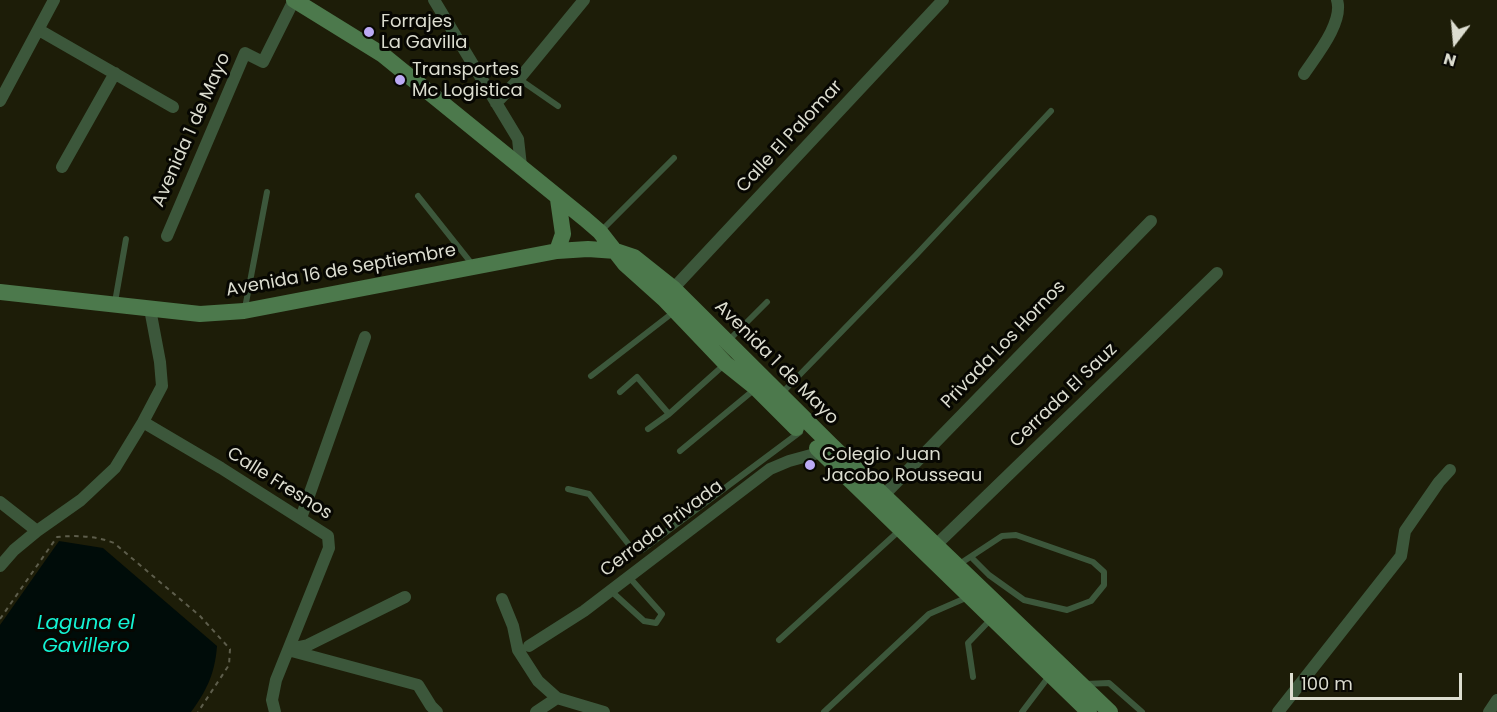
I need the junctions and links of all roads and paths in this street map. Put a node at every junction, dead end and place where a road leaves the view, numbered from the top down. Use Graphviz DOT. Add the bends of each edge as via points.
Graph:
graph roads {
  1 [pos="54,0"];
  2 [pos="294,0"];
  3 [pos="434,0"];
  4 [pos="584,0"];
  5 [pos="942,0"];
  6 [pos="1337,0"];
  7 [pos="39,30"];
  8 [pos="116,73"];
  9 [pos="1304,74"];
  10 [pos="519,80"];
  11 [pos="0,101"];
  12 [pos="496,103"];
  13 [pos="558,106"];
  14 [pos="173,108"];
  15 [pos="1052,111"];
  16 [pos="674,158"];
  17 [pos="521,166"];
  18 [pos="62,167"];
  19 [pos="267,192"];
  20 [pos="418,196"];
  21 [pos="558,199"];
  22 [pos="585,219"];
  23 [pos="1151,221"];
  24 [pos="600,232"];
  25 [pos="167,236"];
  26 [pos="126,239"];
  27 [pos="577,250"];
  28 [pos="557,251"];
  29 [pos="616,251"];
  30 [pos="474,267"];
  31 [pos="1217,273"];
  32 [pos="0,292"];
  33 [pos="671,299"];
  34 [pos="767,302"];
  35 [pos="114,306"];
  36 [pos="150,309"];
  37 [pos="244,311"];
  38 [pos="365,337"];
  39 [pos="728,342"];
  40 [pos="726,364"];
  41 [pos="591,375"];
  42 [pos="756,388"];
  43 [pos="620,392"];
  44 [pos="779,395"];
  45 [pos="669,414"];
  46 [pos="143,422"];
  47 [pos="648,429"];
  48 [pos="801,432"];
  49 [pos="680,451"];
  50 [pos="822,452"];
  51 [pos="1450,470"];
  52 [pos="568,489"];
  53 [pos="884,495"];
  54 [pos="0,502"];
  55 [pos="301,518"];
  56 [pos="901,530"];
  57 [pos="37,531"];
  58 [pos="936,545"];
  59 [pos="964,561"];
  60 [pos="0,566"];
  61 [pos="629,577"];
  62 [pos="610,590"];
  63 [pos="971,596"];
  64 [pos="405,597"];
  65 [pos="502,599"];
  66 [pos="992,617"];
  67 [pos="0,619"];
  68 [pos="779,640"];
  69 [pos="529,646"];
  70 [pos="288,650"];
  71 [pos="1051,675"];
  72 [pos="973,677"];
  73 [pos="1082,684"];
  74 [pos="557,698"];
  75 [pos="1497,699"];
  76 [pos="198,712"];
  77 [pos="275,712"];
  78 [pos="437,712"];
  79 [pos="536,712"];
  80 [pos="604,712"];
  81 [pos="824,712"];
  82 [pos="1022,712"];
  83 [pos="1089,712"];
  84 [pos="1110,712"];
  85 [pos="1142,712"];
  86 [pos="1278,712"];
  87 [pos="1489,712"];
  1 -- 7 [label="street"];
  2 -- 17 [label="main road, Avenida 1 de Mayo" via="383,55"];
  2 -- 25 [label="street, Avenida 1 de Mayo" via="263,62 245,53"];
  3 -- 12 [label="street"];
  4 -- 10 [label="street"];
  5 -- 33 [label="street, Calle El Palomar"];
  6 -- 9 [label="street" via="1340,7 1334,26"];
  7 -- 8 [label="street"];
  7 -- 11 [label="street"];
  8 -- 14 [label="street"];
  8 -- 18 [label="street"];
  10 -- 12 [label="street"];
  10 -- 13 [label="lane"];
  12 -- 17 [label="street" via="518,140"];
  15 -- 44 [label="lane"];
  16 -- 24 [label="lane"];
  17 -- 21 [label="main road, Avenida 1 de Mayo"];
  19 -- 37 [label="lane"];
  20 -- 30 [label="lane"];
  21 -- 22 [label="main road, Avenida 1 de Mayo"];
  21 -- 28 [label="main road" via="563,234"];
  22 -- 24 [label="main road, Avenida 1 de Mayo"];
  22 -- 27 [label="main road" via="584,238"];
  23 -- 53 [label="street, Privada Los Hornos"];
  24 -- 29 [label="main road, Avenida 1 de Mayo"];
  26 -- 35 [label="lane"];
  27 -- 28 [label="main road, Avenida 16 de Septiembre"];
  27 -- 29 [label="main road, Avenida 16 de Septiembre"];
  28 -- 30 [label="main road, Avenida 16 de Septiembre"];
  29 -- 33 [label="main road, Avenida 1 de Mayo" via="634,257"];
  30 -- 37 [label="main road, Avenida 16 de Septiembre"];
  31 -- 58 [label="street, Cerrada El Sauz"];
  32 -- 35 [label="main road, Avenida 16 de Septiembre"];
  33 -- 39 [label="main road, Avenida 1 de Mayo"];
  33 -- 40 [label="main road, Avenida 1 de Mayo"];
  33 -- 41 [label="lane"];
  34 -- 39 [label="lane"];
  35 -- 36 [label="main road, Avenida 16 de Septiembre"];
  36 -- 37 [label="main road, Avenida 16 de Septiembre" via="200,314"];
  36 -- 46 [label="street" via="162,386"];
  38 -- 55 [label="street"];
  39 -- 44 [label="main road, Avenida 1 de Mayo"];
  40 -- 42 [label="main road, Avenida 1 de Mayo"];
  40 -- 45 [label="lane"];
  42 -- 48 [label="main road, Avenida 1 de Mayo"];
  42 -- 49 [label="lane"];
  43 -- 45 [label="lane" via="637,377"];
  44 -- 53 [label="main road, Avenida 1 de Mayo"];
  45 -- 47 [label="lane"];
  46 -- 55 [label="street, Calle Fresnos"];
  46 -- 57 [label="street" via="115,468 81,500"];
  48 -- 50 [label="main road, Avenida 1 de Mayo"];
  48 -- 52 [label="lane" via="642,550 630,546 589,494"];
  50 -- 56 [label="main road, Avenida 1 de Mayo"];
  50 -- 61 [label="street, Cerrada Privada" via="771,469"];
  51 -- 86 [label="street" via="1405,531 1401,556"];
  53 -- 58 [label="main road, Avenida 1 de Mayo"];
  54 -- 57 [label="street"];
  55 -- 70 [label="street, Calle Fresnos" via="328,536 330,542"];
  56 -- 63 [label="main road, Avenida 1 de Mayo"];
  56 -- 68 [label="lane"];
  57 -- 60 [label="street"];
  58 -- 59 [label="main road, Avenida 1 de Mayo"];
  59 -- 59 [label="lane" via="1002,536 1016,536 1094,562 1104,572 1104,585 1091,601 1067,610 1024,600"];
  59 -- 73 [label="main road, Avenida 1 de Mayo"];
  61 -- 62 [label="street, Cerrada Privada"];
  61 -- 62 [label="lane" via="662,614 656,623 644,621"];
  62 -- 69 [label="street, Cerrada Privada"];
  63 -- 66 [label="main road, Avenida 1 de Mayo"];
  63 -- 81 [label="lane" via="929,614"];
  64 -- 70 [label="street" via="308,645"];
  65 -- 74 [label="street" via="518,650 538,681"];
  66 -- 71 [label="main road, Avenida 1 de Mayo"];
  66 -- 72 [label="lane" via="968,643"];
  67 -- 76 [label="path" via="57,537 77,535 114,543 200,616 230,649 229,665"];
  70 -- 77 [label="street, Calle Fresnos" via="276,680 272,700"];
  70 -- 78 [label="street" via="418,685"];
  71 -- 82 [label="lane"];
  71 -- 83 [label="main road, Avenida 1 de Mayo"];
  73 -- 84 [label="main road, Avenida 1 de Mayo"];
  73 -- 85 [label="lane" via="1109,683"];
  74 -- 79 [label="street"];
  74 -- 80 [label="street"];
  75 -- 87 [label="street"];
}
